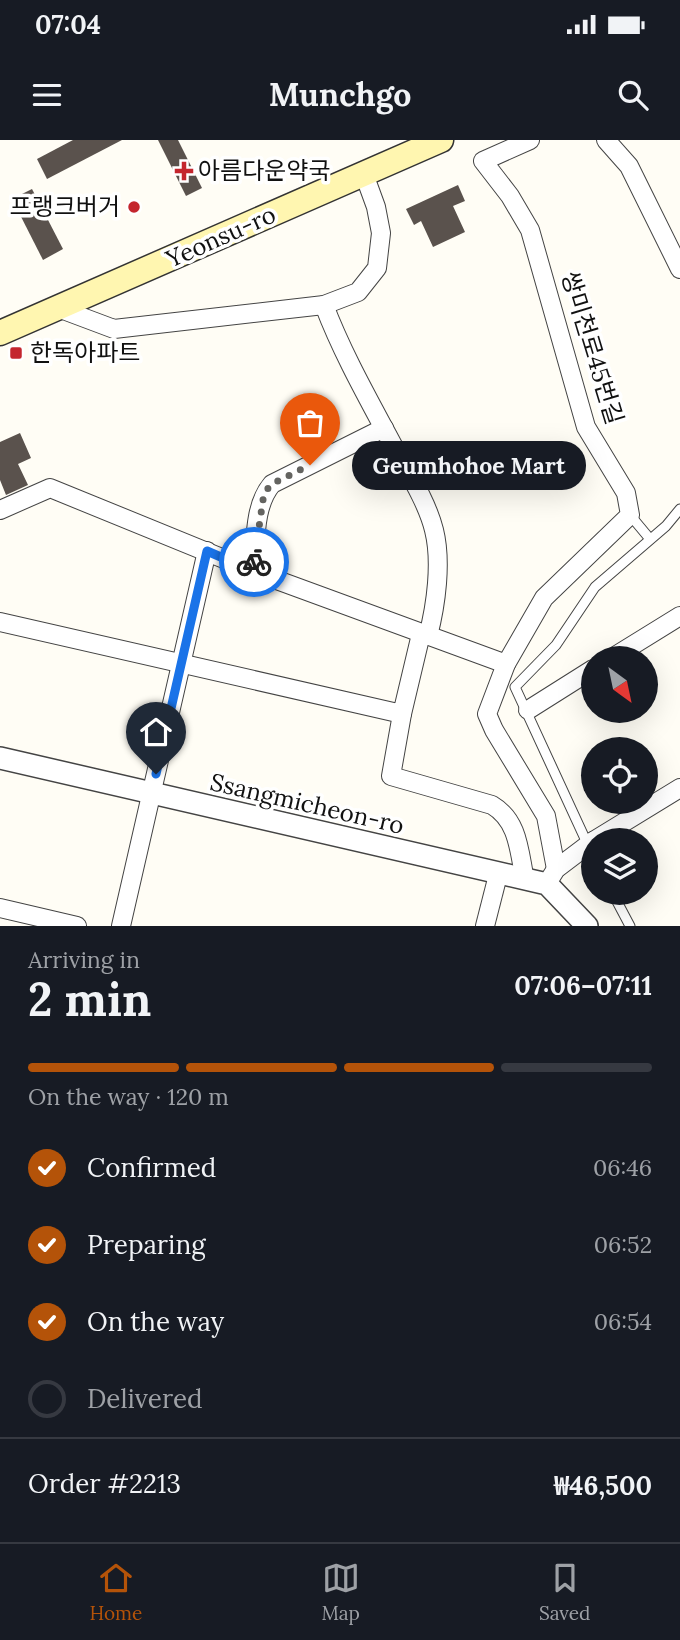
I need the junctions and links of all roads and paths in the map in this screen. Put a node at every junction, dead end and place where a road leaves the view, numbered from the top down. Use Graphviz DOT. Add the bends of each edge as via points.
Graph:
graph roads {
  1 [pos="441,140"];
  2 [pos="530,140"];
  3 [pos="606,140"];
  4 [pos="365,174"];
  5 [pos="680,269"];
  6 [pos="324,305"];
  7 [pos="58,308"];
  8 [pos="0,333"];
  9 [pos="384,428"];
  10 [pos="680,509"];
  11 [pos="0,510"];
  12 [pos="630,515"];
  13 [pos="650,539"];
  14 [pos="207,551"];
  15 [pos="253,571"];
  16 [pos="680,616"];
  17 [pos="0,622"];
  18 [pos="425,635"];
  19 [pos="631,646"];
  20 [pos="181,664"];
  21 [pos="506,664"];
  22 [pos="581,677"];
  23 [pos="528,710"];
  24 [pos="402,714"];
  25 [pos="0,758"];
  26 [pos="680,788"];
  27 [pos="151,794"];
  28 [pos="584,828"];
  29 [pos="619,828"];
  30 [pos="581,854"];
  31 [pos="498,875"];
  32 [pos="551,877"];
  33 [pos="525,880"];
  34 [pos="619,905"];
  35 [pos="0,908"];
  36 [pos="78,926"];
  37 [pos="121,926"];
  38 [pos="485,926"];
  39 [pos="587,926"];
  40 [pos="630,926"];
  1 -- 4 [label="main road, Yeonsu-ro"];
  2 -- 12 [label="street, 쌍미천로45번길" via="482,161 530,230 586,427 626,493"];
  3 -- 5 [label="street" via="629,166"];
  4 -- 6 [label="street" via="381,233 377,268 358,292"];
  4 -- 7 [label="main road, Yeonsu-ro"];
  6 -- 7 [label="street" via="114,329"];
  6 -- 9 [label="street"];
  7 -- 8 [label="main road, Yeonsu-ro"];
  9 -- 15 [label="street" via="272,484 260,506"];
  9 -- 18 [label="street" via="434,531 433,616"];
  10 -- 13 [label="lane"];
  11 -- 14 [label="street" via="50,488"];
  12 -- 13 [label="lane"];
  12 -- 21 [label="street" via="544,598"];
  13 -- 23 [label="lane" via="595,587 556,645 515,687"];
  14 -- 15 [label="street"];
  14 -- 20 [label="street"];
  15 -- 18 [label="street"];
  16 -- 19 [label="street"];
  17 -- 20 [label="street"];
  18 -- 21 [label="street"];
  18 -- 24 [label="street"];
  20 -- 24 [label="street"];
  20 -- 27 [label="street"];
  21 -- 32 [label="street" via="487,714 546,816"];
  22 -- 23 [label="street"];
  23 -- 28 [label="lane"];
  24 -- 33 [label="street" via="391,776 504,812 516,835"];
  25 -- 27 [label="street, Ssangmicheon-ro"];
  26 -- 29 [label="street"];
  27 -- 31 [label="street, Ssangmicheon-ro"];
  27 -- 37 [label="street"];
  30 -- 32 [label="street"];
  31 -- 33 [label="street, Ssangmicheon-ro"];
  31 -- 38 [label="street"];
  32 -- 33 [label="street, Ssangmicheon-ro"];
  32 -- 39 [label="street"];
  34 -- 40 [label="lane"];
  35 -- 36 [label="street"];
}
